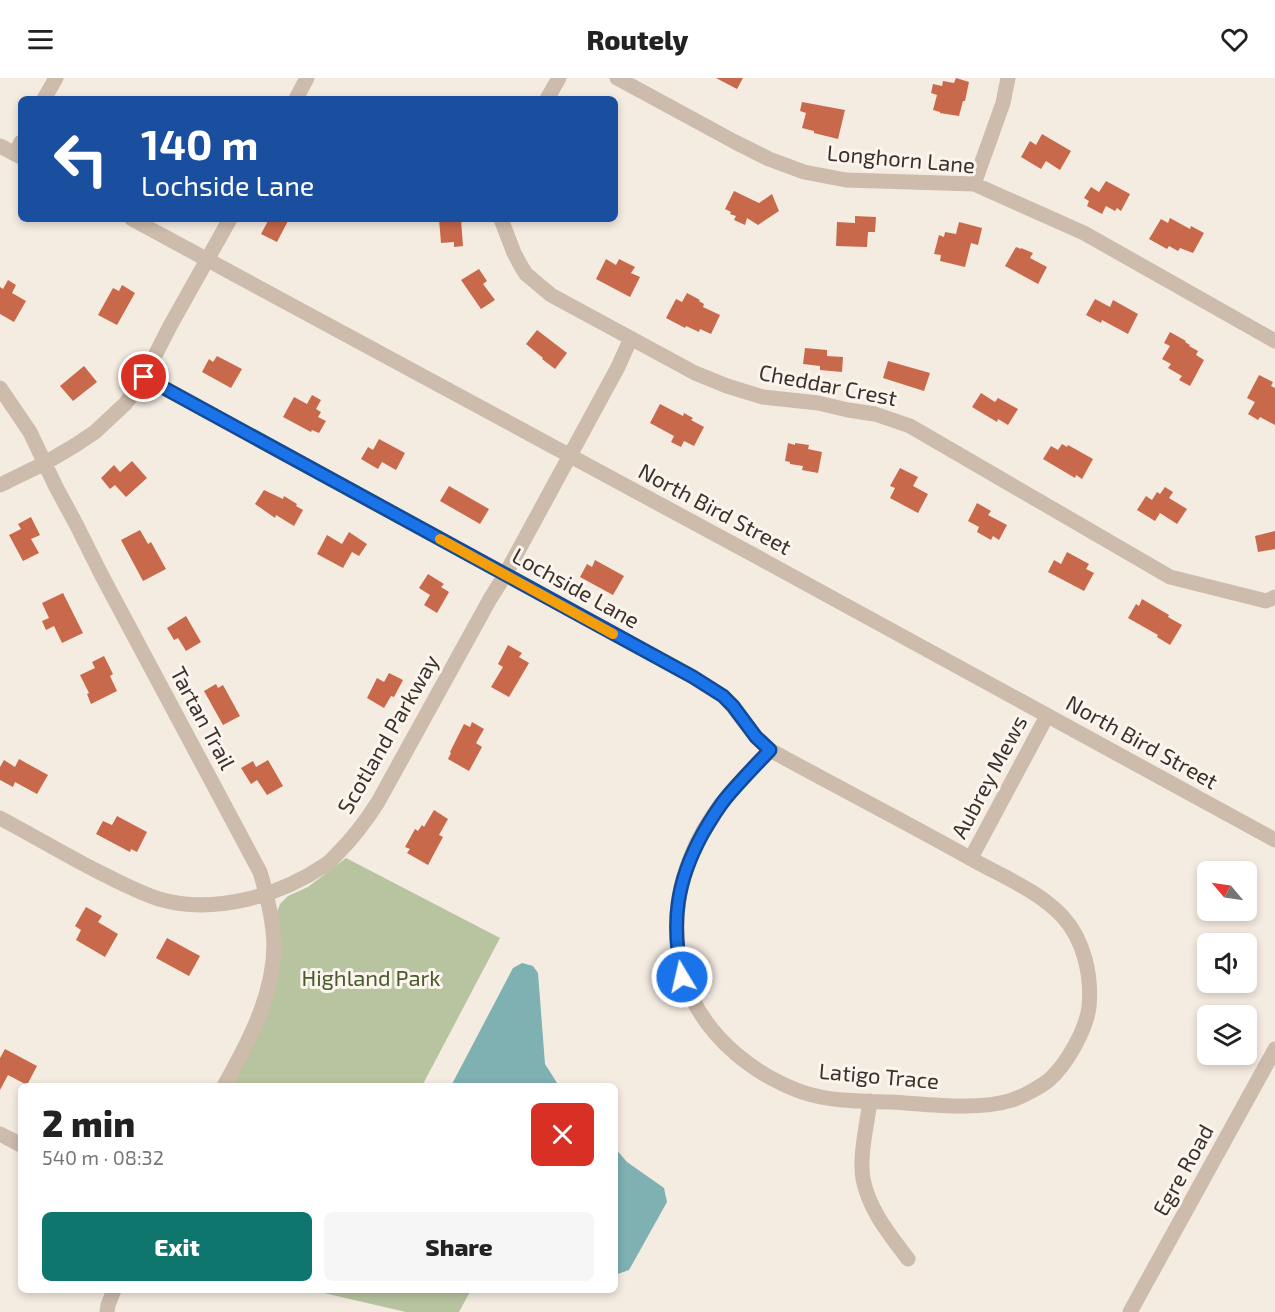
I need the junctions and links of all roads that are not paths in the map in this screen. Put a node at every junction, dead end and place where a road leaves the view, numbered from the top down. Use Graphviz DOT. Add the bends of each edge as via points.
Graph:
graph roads {
  1 [pos="56,78"];
  2 [pos="307,78"];
  3 [pos="559,78"];
  4 [pos="617,78"];
  5 [pos="1008,78"];
  6 [pos="46,96"];
  7 [pos="298,96"];
  8 [pos="549,96"];
  9 [pos="0,146"];
  10 [pos="18,151"];
  11 [pos="974,184"];
  12 [pos="137,222"];
  13 [pos="228,222"];
  14 [pos="502,222"];
  15 [pos="207,260"];
  16 [pos="631,338"];
  17 [pos="1275,341"];
  18 [pos="144,377"];
  19 [pos="0,388"];
  20 [pos="570,456"];
  21 [pos="45,463"];
  22 [pos="0,485"];
  23 [pos="505,575"];
  24 [pos="1275,597"];
  25 [pos="1047,716"];
  26 [pos="770,750"];
  27 [pos="0,818"];
  28 [pos="1275,840"];
  29 [pos="970,858"];
  30 [pos="267,894"];
  31 [pos="1275,1049"];
  32 [pos="225,1083"];
  33 [pos="870,1101"];
  34 [pos="0,1134"];
  35 [pos="18,1143"];
  36 [pos="909,1259"];
  37 [pos="113,1293"];
  38 [pos="107,1312"];
  39 [pos="1130,1312"];
  1 -- 6 [label="street"];
  2 -- 7 [label="street"];
  3 -- 8 [label="street"];
  4 -- 11 [label="street, Longhorn Lane" via="735,142 804,172 846,180"];
  5 -- 11 [label="street"];
  9 -- 10 [label="street"];
  11 -- 17 [label="street, Longhorn Lane" via="1084,233"];
  12 -- 15 [label="street, North Bird Street"];
  13 -- 15 [label="street"];
  14 -- 16 [label="street, Cheddar Crest" via="526,274 551,295"];
  15 -- 18 [label="street"];
  15 -- 20 [label="street, North Bird Street"];
  16 -- 20 [label="street, Scotland Parkway"];
  16 -- 24 [label="street, Cheddar Crest" via="727,386 763,397 818,403 893,419 1170,577 1266,601"];
  18 -- 21 [label="street" via="125,404 95,432"];
  18 -- 23 [label="street, Lochside Lane"];
  19 -- 21 [label="street, Tartan Trail" via="30,432"];
  20 -- 23 [label="street, Scotland Parkway"];
  20 -- 25 [label="street, North Bird Street"];
  21 -- 22 [label="street"];
  21 -- 30 [label="street, Tartan Trail" via="260,872"];
  23 -- 26 [label="street, Lochside Lane" via="723,696"];
  23 -- 30 [label="street, Scotland Parkway" via="361,828 326,864"];
  25 -- 28 [label="street, North Bird Street"];
  25 -- 29 [label="street, Aubrey Mews"];
  26 -- 29 [label="street, Lochside Lane"];
  26 -- 33 [label="street, Latigo Trace" via="725,799 700,838 686,870 676,925 682,977 712,1031 756,1069 805,1093 837,1100"];
  27 -- 30 [label="street, Scotland Parkway" via="126,886 159,899 207,904"];
  29 -- 33 [label="street, Latigo Trace" via="1048,903 1073,930 1090,981 1087,1016 1080,1035 1048,1080 1013,1100 977,1106"];
  30 -- 32 [label="street, Tartan Trail" via="274,945 270,976 262,1007"];
  31 -- 39 [label="street, Egre Road"];
  33 -- 36 [label="street" via="863,1179 885,1228"];
  34 -- 35 [label="street"];
  37 -- 38 [label="street"];
}
